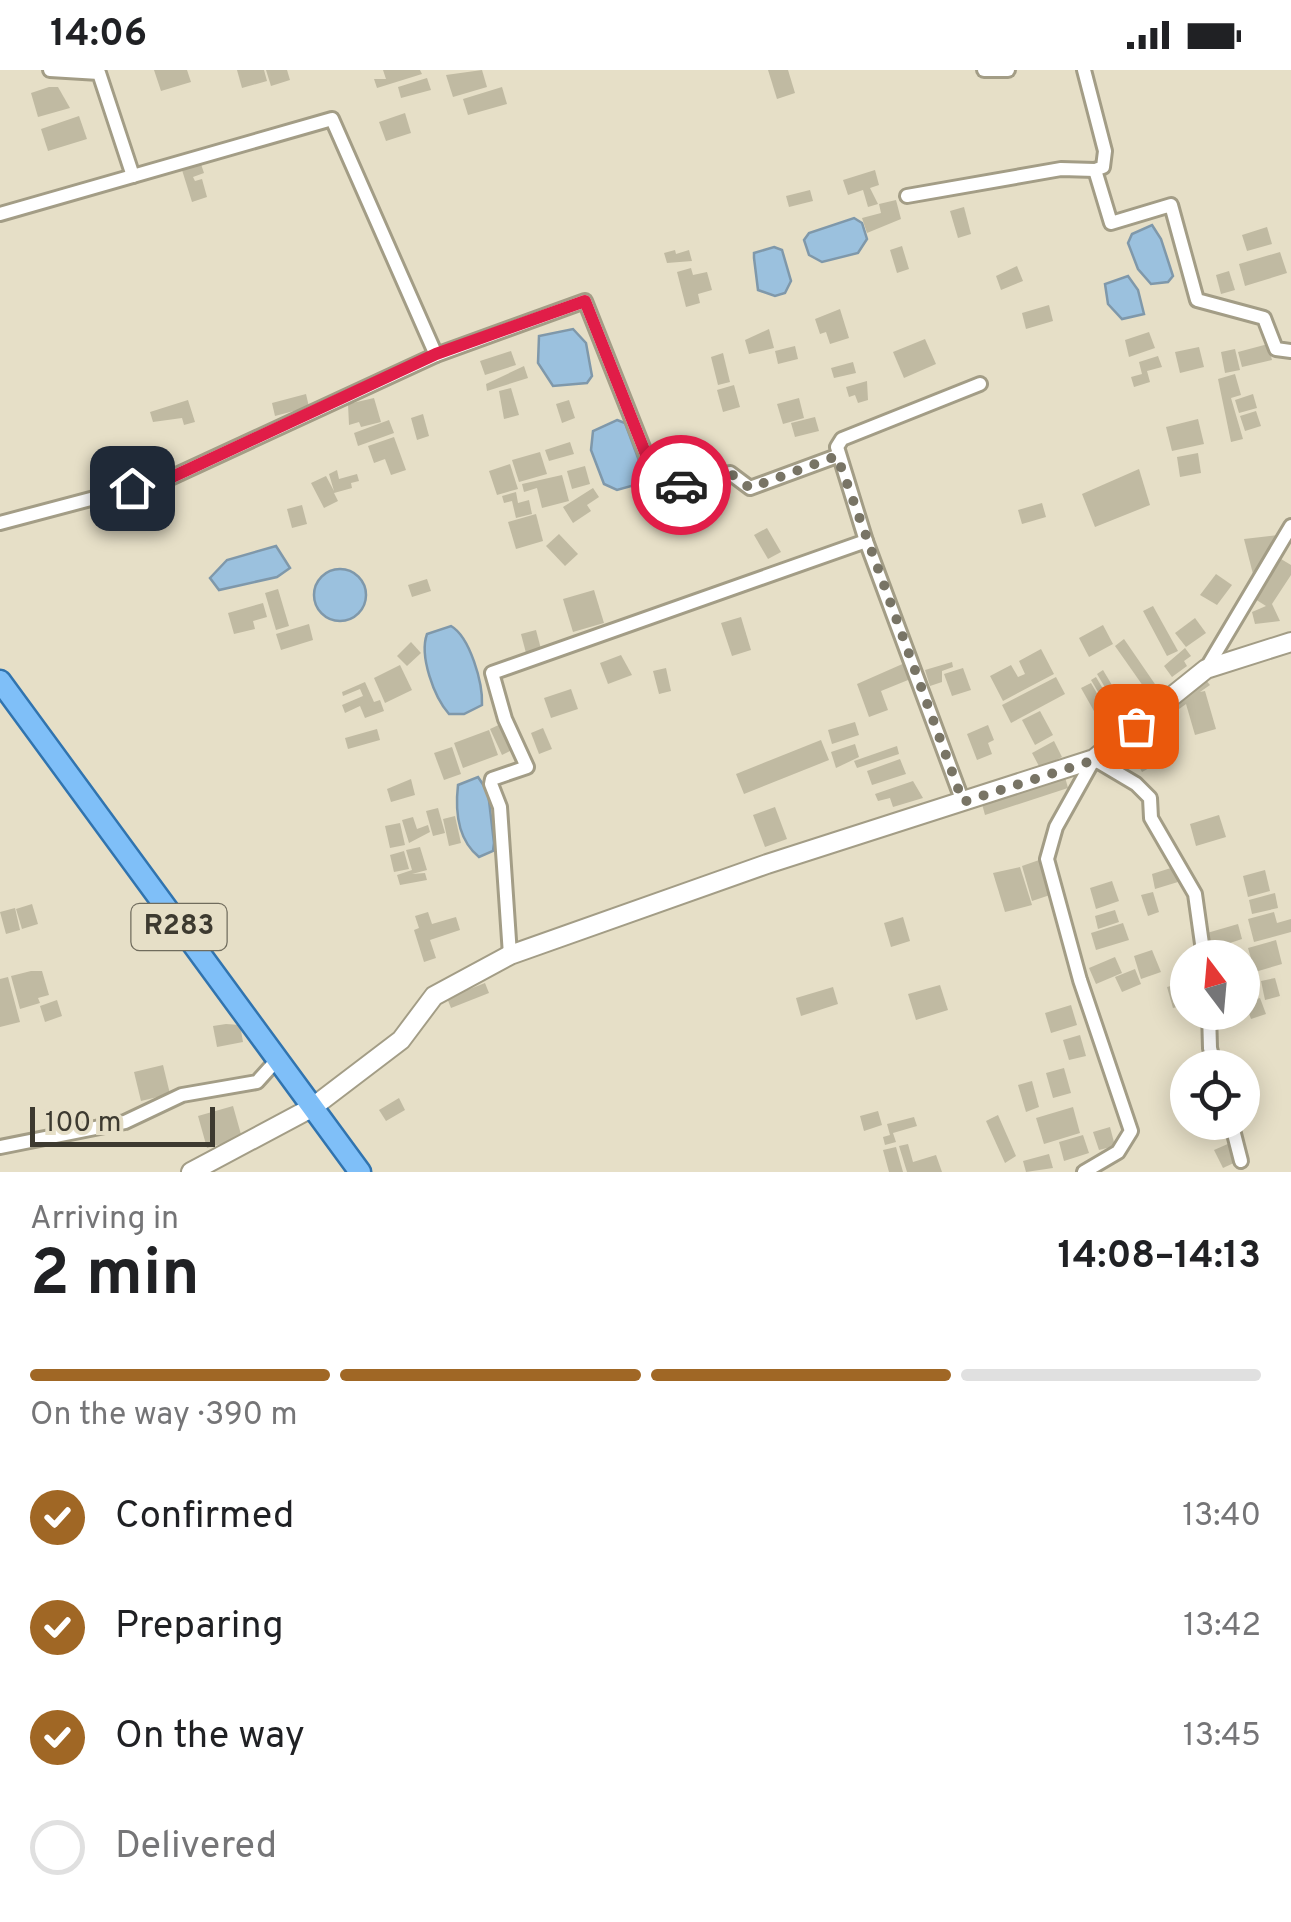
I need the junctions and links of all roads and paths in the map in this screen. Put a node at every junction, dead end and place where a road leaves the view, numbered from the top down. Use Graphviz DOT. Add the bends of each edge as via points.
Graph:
graph roads {
  1 [pos="50,70"];
  2 [pos="984,70"];
  3 [pos="1008,70"];
  4 [pos="1084,70"];
  5 [pos="1095,170"];
  6 [pos="133,176"];
  7 [pos="907,196"];
  8 [pos="0,214"];
  9 [pos="1291,350"];
  10 [pos="436,354"];
  11 [pos="980,384"];
  12 [pos="837,456"];
  13 [pos="0,523"];
  14 [pos="1291,526"];
  15 [pos="866,541"];
  16 [pos="1291,642"];
  17 [pos="1206,669"];
  18 [pos="0,681"];
  19 [pos="1094,760"];
  20 [pos="963,802"];
  21 [pos="1201,940"];
  22 [pos="510,955"];
  23 [pos="275,1062"];
  24 [pos="313,1106"];
  25 [pos="1235,1140"];
  26 [pos="0,1147"];
  27 [pos="1241,1161"];
  28 [pos="192,1172"];
  29 [pos="360,1172"];
  30 [pos="1084,1172"];
  1 -- 6 [label="street" via="100,72"];
  2 -- 3 [label="street"];
  4 -- 5 [label="street" via="1104,150 1104,167"];
  5 -- 7 [label="street" via="1061,169"];
  5 -- 9 [label="street" via="1111,223 1171,205 1196,300 1264,318 1276,349"];
  6 -- 8 [label="street"];
  6 -- 10 [label="street" via="332,119"];
  10 -- 12 [label="street" via="585,301 660,490 730,473 750,488"];
  10 -- 13 [label="street" via="170,478"];
  11 -- 12 [label="street" via="842,439"];
  12 -- 15 [label="street"];
  14 -- 17 [label="street"];
  15 -- 20 [label="street"];
  15 -- 22 [label="street" via="492,672 527,767 491,784 500,807"];
  16 -- 17 [label="street"];
  17 -- 19 [label="street"];
  18 -- 23 [label="main road, R283"];
  19 -- 20 [label="street"];
  19 -- 21 [label="street" via="1150,798 1151,818 1194,894"];
  19 -- 30 [label="street" via="1056,827 1047,859 1131,1131 1118,1152"];
  20 -- 22 [label="street"];
  22 -- 24 [label="street" via="434,996 401,1040"];
  23 -- 24 [label="main road, R283"];
  23 -- 26 [label="street" via="256,1082 182,1095 125,1122"];
  24 -- 28 [label="street"];
  24 -- 29 [label="main road, R283"];
  25 -- 27 [label="street"];
}
